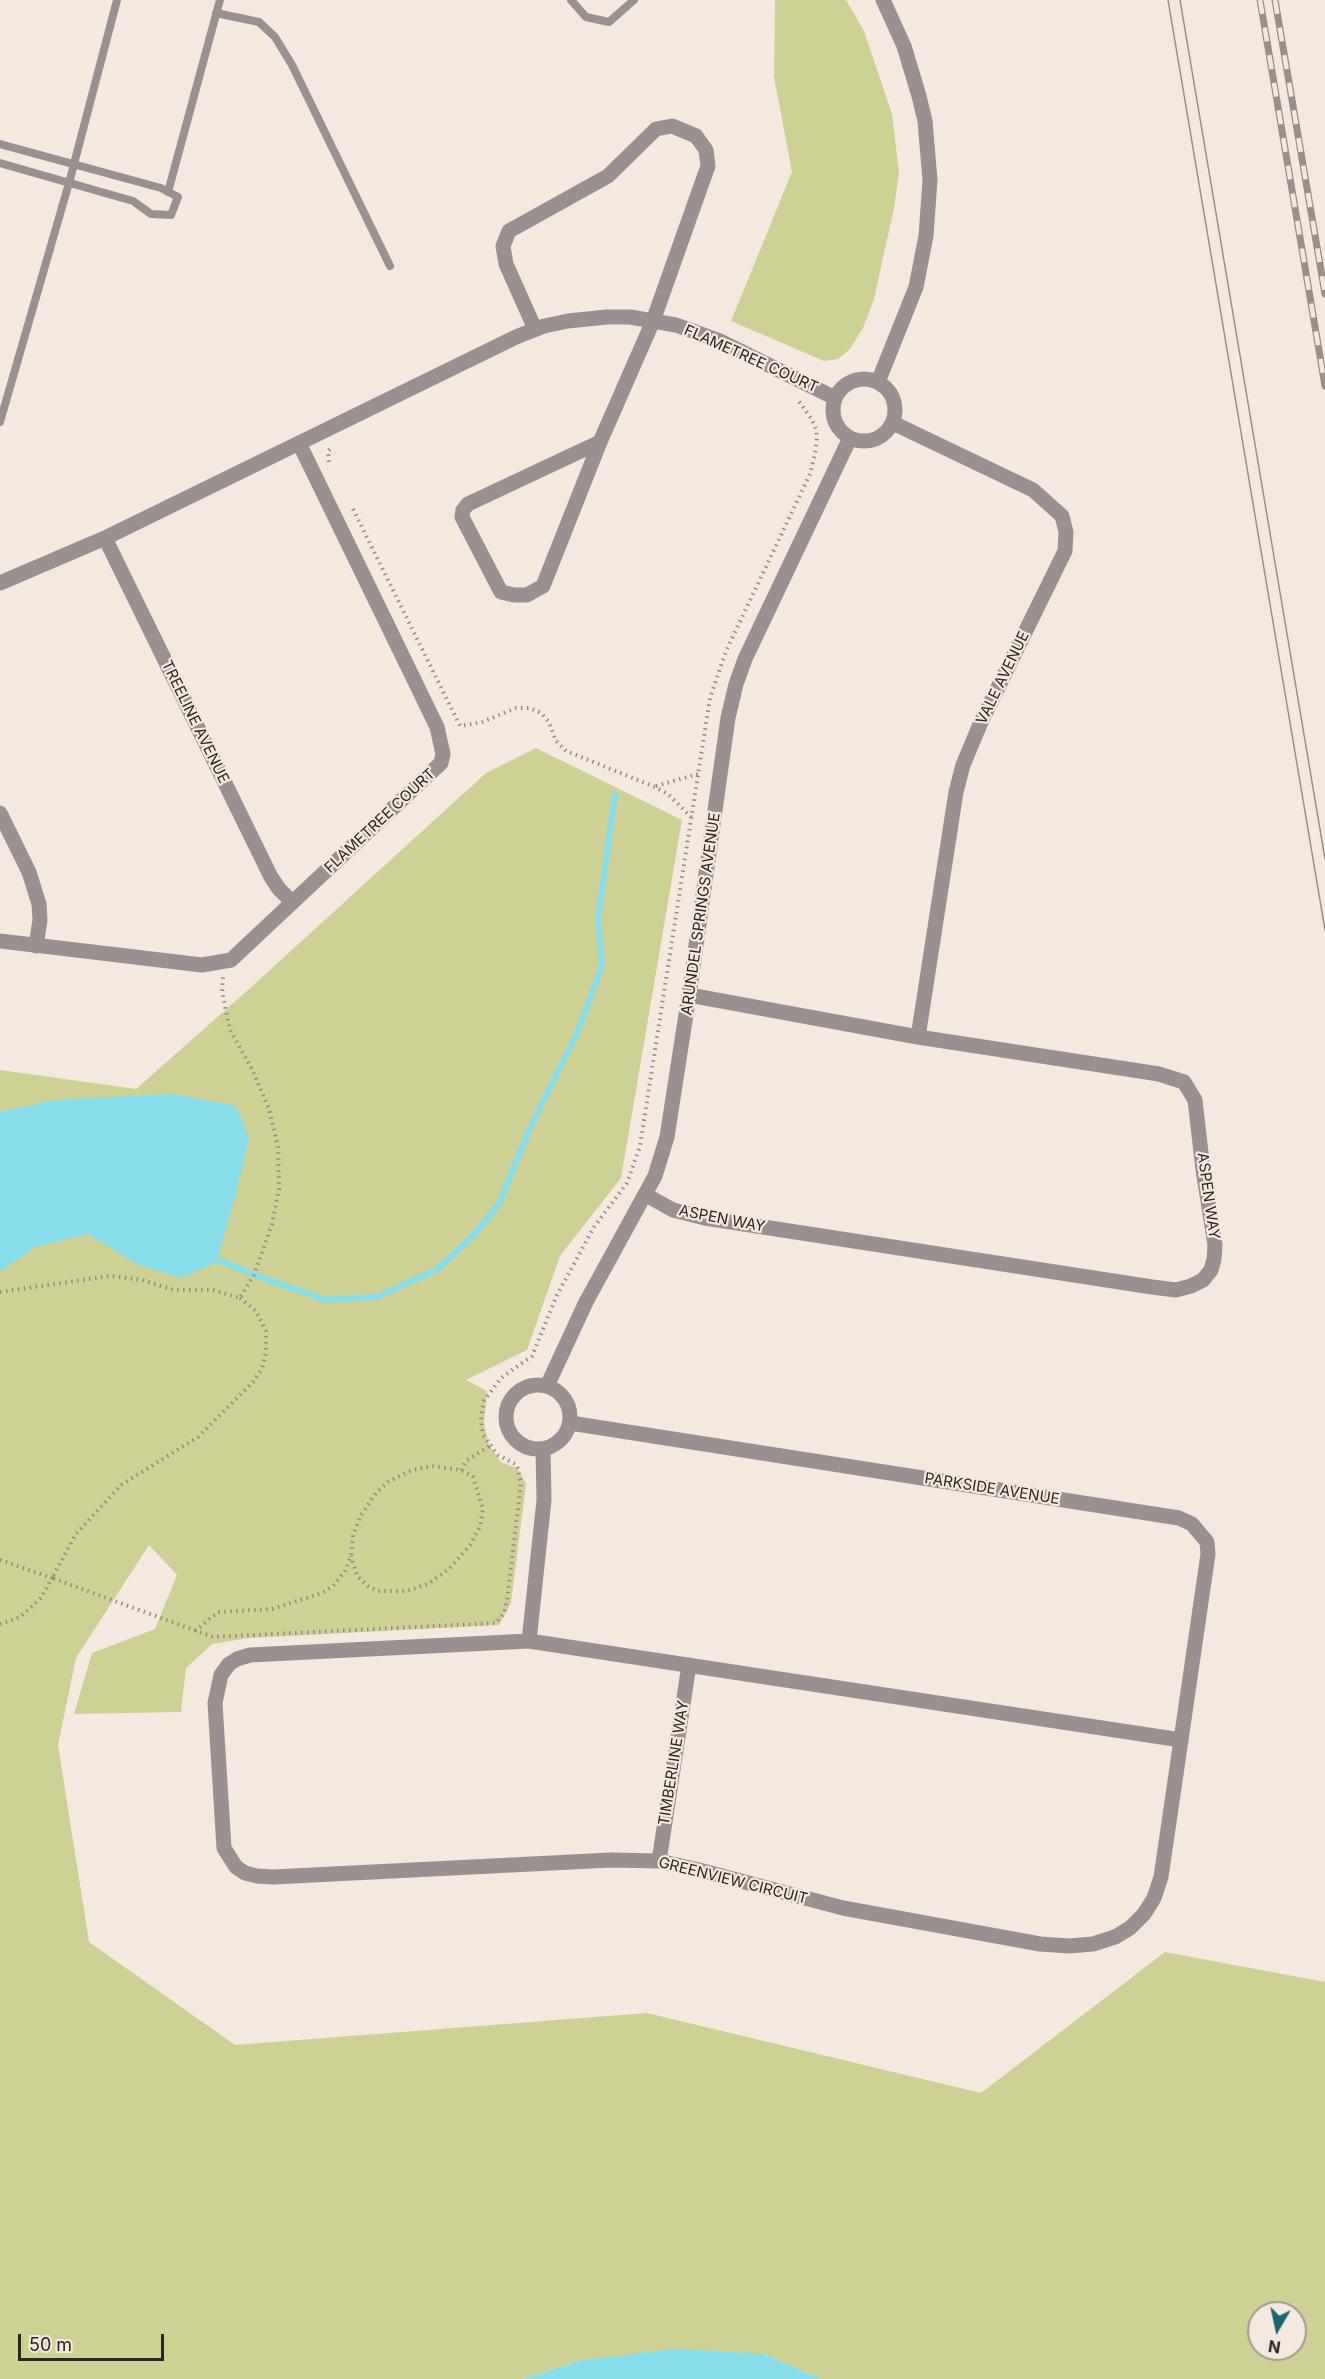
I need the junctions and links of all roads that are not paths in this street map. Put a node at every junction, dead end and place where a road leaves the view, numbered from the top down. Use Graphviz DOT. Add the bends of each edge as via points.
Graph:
graph roads {
  1 [pos="117,0"];
  2 [pos="220,0"];
  3 [pos="571,0"];
  4 [pos="634,0"];
  5 [pos="883,0"];
  6 [pos="216,13"];
  7 [pos="0,144"];
  8 [pos="0,163"];
  9 [pos="73,164"];
  10 [pos="69,183"];
  11 [pos="168,192"];
  12 [pos="390,266"];
  13 [pos="652,321"];
  14 [pos="535,329"];
  15 [pos="878,382"];
  16 [pos="835,398"];
  17 [pos="0,422"];
  18 [pos="893,423"];
  19 [pos="850,438"];
  20 [pos="600,442"];
  21 [pos="299,443"];
  22 [pos="105,538"];
  23 [pos="0,583"];
  24 [pos="0,813"];
  25 [pos="292,903"];
  26 [pos="0,941"];
  27 [pos="36,946"];
  28 [pos="689,995"];
  29 [pos="918,1037"];
  30 [pos="646,1195"];
  31 [pos="547,1386"];
  32 [pos="570,1423"];
  33 [pos="543,1449"];
  34 [pos="529,1641"];
  35 [pos="689,1665"];
  36 [pos="1181,1740"];
  37 [pos="659,1861"];
  1 -- 9 [label="lane"];
  2 -- 6 [label="lane"];
  3 -- 4 [label="lane" via="585,17 609,22"];
  5 -- 15 [label="street" via="904,46 920,96 930,180 927,236 920,271 909,310"];
  6 -- 11 [label="lane"];
  6 -- 12 [label="lane" via="259,22 275,37"];
  7 -- 9 [label="lane"];
  8 -- 10 [label="lane"];
  9 -- 10 [label="lane"];
  9 -- 11 [label="lane"];
  10 -- 11 [label="lane" via="133,201 151,214 171,215 178,197"];
  10 -- 17 [label="lane"];
  13 -- 14 [label="street, FLAMETREE COURT" via="588,318"];
  13 -- 14 [label="street" via="708,166 706,150 696,135 672,126 656,129 608,176 509,231 503,246 506,264"];
  13 -- 16 [label="street, FLAMETREE COURT" via="720,341"];
  13 -- 20 [label="street"];
  14 -- 21 [label="street, FLAMETREE COURT"];
  15 -- 16 [label="street" via="858,379 840,389"];
  15 -- 18 [label="street" via="892,395"];
  16 -- 19 [label="street" via="833,416 842,433"];
  18 -- 19 [label="street" via="888,431 870,441"];
  18 -- 29 [label="street, VALE AVENUE" via="1033,490 1062,516 1066,532 1065,551 963,765"];
  19 -- 28 [label="street, ARUNDEL SPRINGS AVENUE" via="736,684"];
  20 -- 20 [label="street" via="543,586 527,595 501,592 462,517 463,510 468,504"];
  21 -- 22 [label="street, FLAMETREE COURT"];
  21 -- 25 [label="street, FLAMETREE COURT" via="437,727 443,754 433,772"];
  22 -- 23 [label="street, FLAMETREE COURT"];
  22 -- 25 [label="street, TREELINE AVENUE" via="271,877"];
  24 -- 27 [label="street" via="29,872 39,904"];
  25 -- 27 [label="street, FLAMETREE COURT" via="231,960 202,965"];
  26 -- 27 [label="street, FLAMETREE COURT"];
  28 -- 29 [label="street, ASPEN WAY"];
  28 -- 30 [label="street, ARUNDEL SPRINGS AVENUE" via="667,1137"];
  29 -- 30 [label="street, ASPEN WAY" via="1158,1074 1184,1082 1195,1100 1215,1245 1210,1270 1203,1280 1176,1290 1152,1287 705,1218 673,1210"];
  30 -- 31 [label="street, ARUNDEL SPRINGS AVENUE" via="586,1302"];
  31 -- 32 [label="street" via="566,1400"];
  31 -- 33 [label="street" via="526,1387 517,1392 506,1410 514,1439 532,1449"];
  32 -- 33 [label="street" via="561,1441"];
  32 -- 36 [label="street, PARKSIDE AVENUE" via="1179,1518 1192,1524 1207,1542 1208,1554"];
  33 -- 34 [label="street" via="544,1500"];
  34 -- 35 [label="street, GREENVIEW CIRCUIT"];
  34 -- 37 [label="street, GREENVIEW CIRCUIT" via="250,1655 229,1664 221,1675 215,1703 224,1848 229,1859 244,1873 273,1877"];
  35 -- 36 [label="street, GREENVIEW CIRCUIT"];
  35 -- 37 [label="street, TIMBERLINE WAY"];
  36 -- 37 [label="street, GREENVIEW CIRCUIT" via="1161,1877 1154,1898 1131,1928 1093,1944 1040,1944 913,1922"];
}
